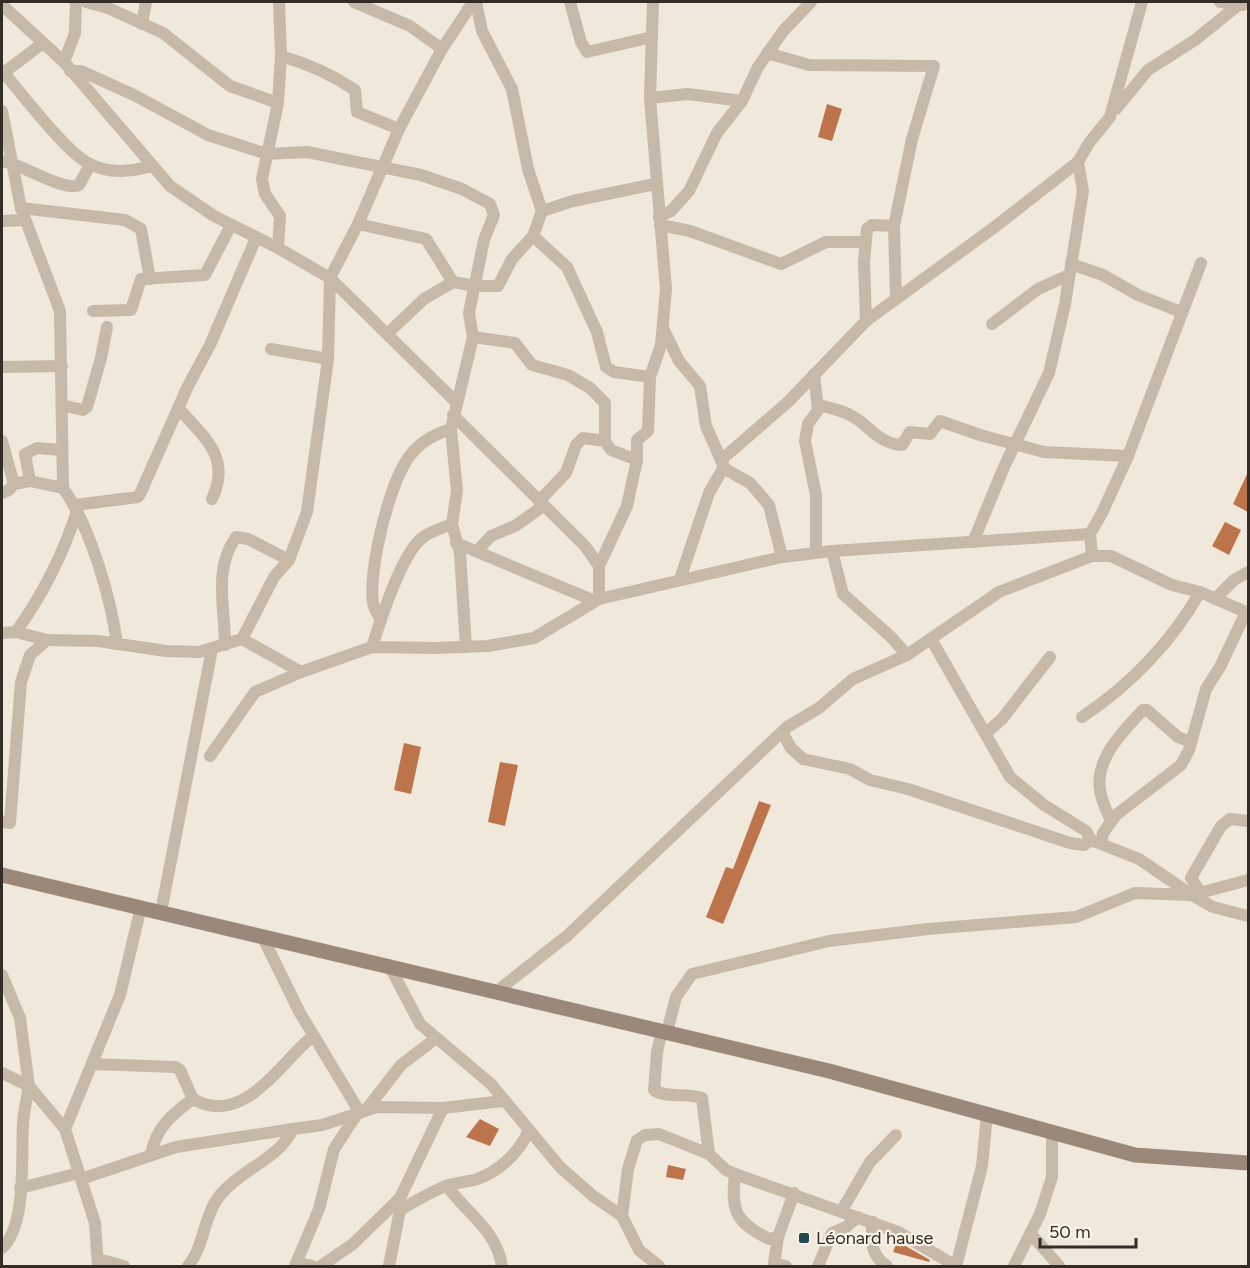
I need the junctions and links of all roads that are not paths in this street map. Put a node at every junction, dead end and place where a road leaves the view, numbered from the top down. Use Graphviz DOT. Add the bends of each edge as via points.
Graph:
graph roads {
  1 [pos="76,2"];
  2 [pos="86,2"];
  3 [pos="146,2"];
  4 [pos="279,2"];
  5 [pos="354,2"];
  6 [pos="474,2"];
  7 [pos="571,2"];
  8 [pos="653,2"];
  9 [pos="811,2"];
  10 [pos="1142,2"];
  11 [pos="1220,2"];
  12 [pos="1243,4"];
  13 [pos="2,5"];
  14 [pos="142,24"];
  15 [pos="652,37"];
  16 [pos="43,43"];
  17 [pos="442,49"];
  18 [pos="768,53"];
  19 [pos="281,56"];
  20 [pos="67,66"];
  21 [pos="2,73"];
  22 [pos="650,98"];
  23 [pos="742,100"];
  24 [pos="278,103"];
  25 [pos="2,111"];
  26 [pos="1110,117"];
  27 [pos="3,126"];
  28 [pos="399,129"];
  29 [pos="267,154"];
  30 [pos="8,162"];
  31 [pos="1078,162"];
  32 [pos="90,165"];
  33 [pos="151,166"];
  34 [pos="384,168"];
  35 [pos="655,183"];
  36 [pos="542,211"];
  37 [pos="23,214"];
  38 [pos="2,221"];
  39 [pos="660,221"];
  40 [pos="358,224"];
  41 [pos="231,225"];
  42 [pos="894,226"];
  43 [pos="533,236"];
  44 [pos="256,238"];
  45 [pos="865,242"];
  46 [pos="278,248"];
  47 [pos="1201,263"];
  48 [pos="1070,269"];
  49 [pos="330,278"];
  50 [pos="150,279"];
  51 [pos="453,282"];
  52 [pos="476,286"];
  53 [pos="896,298"];
  54 [pos="93,310"];
  55 [pos="1181,312"];
  56 [pos="866,321"];
  57 [pos="662,324"];
  58 [pos="992,324"];
  59 [pos="107,327"];
  60 [pos="387,334"];
  61 [pos="473,337"];
  62 [pos="271,349"];
  63 [pos="328,359"];
  64 [pos="62,366"];
  65 [pos="2,367"];
  66 [pos="814,374"];
  67 [pos="650,377"];
  68 [pos="457,403"];
  69 [pos="62,405"];
  70 [pos="819,405"];
  71 [pos="180,410"];
  72 [pos="453,415"];
  73 [pos="451,429"];
  74 [pos="2,441"];
  75 [pos="605,441"];
  76 [pos="1015,445"];
  77 [pos="61,450"];
  78 [pos="1128,456"];
  79 [pos="637,460"];
  80 [pos="723,464"];
  81 [pos="30,481"];
  82 [pos="14,484"];
  83 [pos="63,488"];
  84 [pos="2,493"];
  85 [pos="212,499"];
  86 [pos="541,503"];
  87 [pos="76,508"];
  88 [pos="452,524"];
  89 [pos="1090,534"];
  90 [pos="973,542"];
  91 [pos="456,543"];
  92 [pos="478,550"];
  93 [pos="832,551"];
  94 [pos="816,552"];
  95 [pos="1092,556"];
  96 [pos="782,557"];
  97 [pos="289,560"];
  98 [pos="599,566"];
  99 [pos="1248,572"];
  100 [pos="680,579"];
  101 [pos="1200,592"];
  102 [pos="1215,599"];
  103 [pos="597,600"];
  104 [pos="1247,612"];
  105 [pos="381,620"];
  106 [pos="16,632"];
  107 [pos="2,633"];
  108 [pos="242,639"];
  109 [pos="931,639"];
  110 [pos="47,640"];
  111 [pos="117,644"];
  112 [pos="225,645"];
  113 [pos="372,646"];
  114 [pos="466,647"];
  115 [pos="212,649"];
  116 [pos="907,655"];
  117 [pos="1050,657"];
  118 [pos="301,672"];
  119 [pos="1082,717"];
  120 [pos="782,732"];
  121 [pos="986,733"];
  122 [pos="1191,742"];
  123 [pos="210,756"];
  124 [pos="1248,821"];
  125 [pos="2,822"];
  126 [pos="1111,822"];
  127 [pos="1096,842"];
  128 [pos="2,874"];
  129 [pos="1248,880"];
  130 [pos="1196,894"];
  131 [pos="141,908"];
  132 [pos="161,912"];
  133 [pos="1248,916"];
  134 [pos="262,936"];
  135 [pos="390,967"];
  136 [pos="2,975"];
  137 [pos="496,992"];
  138 [pos="664,1031"];
  139 [pos="313,1036"];
  140 [pos="435,1039"];
  141 [pos="93,1064"];
  142 [pos="2,1073"];
  143 [pos="29,1086"];
  144 [pos="193,1099"];
  145 [pos="503,1101"];
  146 [pos="442,1108"];
  147 [pos="363,1110"];
  148 [pos="987,1114"];
  149 [pos="65,1129"];
  150 [pos="293,1129"];
  151 [pos="529,1130"];
  152 [pos="1052,1132"];
  153 [pos="896,1135"];
  154 [pos="151,1154"];
  155 [pos="709,1154"];
  156 [pos="1248,1164"];
  157 [pos="735,1174"];
  158 [pos="80,1176"];
  159 [pos="447,1186"];
  160 [pos="20,1188"];
  161 [pos="794,1193"];
  162 [pos="400,1204"];
  163 [pos="842,1210"];
  164 [pos="622,1215"];
  165 [pos="858,1217"];
  166 [pos="873,1222"];
  167 [pos="1031,1234"];
  168 [pos="778,1237"];
  169 [pos="2,1248"];
  170 [pos="639,1250"];
  171 [pos="98,1263"];
  172 [pos="296,1265"];
  173 [pos="124,1266"];
  174 [pos="188,1266"];
  175 [pos="312,1266"];
  176 [pos="321,1266"];
  177 [pos="389,1266"];
  178 [pos="503,1266"];
  179 [pos="639,1266"];
  180 [pos="659,1266"];
  181 [pos="786,1266"];
  182 [pos="818,1266"];
  183 [pos="887,1266"];
  184 [pos="956,1266"];
  185 [pos="1014,1266"];
  186 [pos="1059,1266"];
  1 -- 20 [label="street" via="75,33"];
  2 -- 14 [label="street"];
  3 -- 14 [label="street"];
  4 -- 19 [label="street"];
  5 -- 17 [label="street" via="410,26"];
  6 -- 17 [label="street"];
  6 -- 36 [label="street" via="483,31 512,89 528,169"];
  7 -- 15 [label="street" via="587,52"];
  8 -- 15 [label="street"];
  9 -- 18 [label="street"];
  10 -- 26 [label="street"];
  11 -- 12 [label="street"];
  12 -- 26 [label="street" via="1148,70"];
  13 -- 16 [label="street"];
  14 -- 24 [label="street" via="163,33 230,86"];
  15 -- 22 [label="street"];
  16 -- 20 [label="street"];
  16 -- 21 [label="street"];
  17 -- 28 [label="street"];
  18 -- 23 [label="street"];
  18 -- 42 [label="street" via="809,65 934,66 912,139"];
  19 -- 24 [label="street"];
  19 -- 28 [label="street" via="313,65 338,78 355,90 357,112"];
  20 -- 29 [label="street" via="134,95 208,135"];
  20 -- 33 [label="street"];
  21 -- 32 [label="street"];
  22 -- 23 [label="street" via="688,94"];
  22 -- 35 [label="street"];
  23 -- 39 [label="street" via="717,133 689,191"];
  24 -- 29 [label="street"];
  25 -- 27 [label="street"];
  26 -- 31 [label="street"];
  27 -- 30 [label="street"];
  28 -- 34 [label="street"];
  29 -- 34 [label="street" via="307,152"];
  29 -- 46 [label="street" via="262,179 265,194 280,216"];
  30 -- 32 [label="street" via="69,187 79,185"];
  30 -- 37 [label="street"];
  31 -- 48 [label="street" via="1083,191"];
  31 -- 53 [label="street"];
  32 -- 33 [label="street" via="126,172"];
  33 -- 41 [label="street" via="190,201"];
  34 -- 40 [label="street"];
  34 -- 52 [label="street" via="421,175 490,204 494,215 484,240"];
  35 -- 36 [label="street"];
  35 -- 39 [label="street"];
  36 -- 43 [label="street"];
  37 -- 38 [label="street"];
  37 -- 50 [label="street" via="125,220 141,229"];
  37 -- 64 [label="street" via="60,311"];
  39 -- 45 [label="street" via="781,264 826,242"];
  39 -- 57 [label="street" via="666,289"];
  40 -- 49 [label="street"];
  40 -- 51 [label="street" via="426,239"];
  41 -- 44 [label="street"];
  41 -- 50 [label="street" via="205,275"];
  42 -- 45 [label="street" via="868,227"];
  42 -- 53 [label="street"];
  43 -- 52 [label="street" via="504,271 498,286"];
  43 -- 67 [label="street" via="567,267 597,332 606,367"];
  44 -- 46 [label="street"];
  44 -- 71 [label="street"];
  45 -- 56 [label="street"];
  46 -- 49 [label="street"];
  47 -- 55 [label="street"];
  48 -- 55 [label="street" via="1102,275"];
  48 -- 58 [label="street"];
  48 -- 76 [label="street" via="1049,373"];
  49 -- 60 [label="street"];
  49 -- 63 [label="street"];
  50 -- 54 [label="street" via="141,279 131,310"];
  51 -- 52 [label="street"];
  51 -- 60 [label="street" via="424,299"];
  52 -- 61 [label="street" via="469,313"];
  53 -- 56 [label="street"];
  55 -- 78 [label="street"];
  56 -- 66 [label="street"];
  57 -- 67 [label="street" via="661,345"];
  57 -- 80 [label="street" via="679,361 700,386 706,426"];
  59 -- 69 [label="street" via="87,407 83,410"];
  60 -- 68 [label="street"];
  61 -- 68 [label="street"];
  61 -- 75 [label="street" via="515,343 532,365 568,375 590,388 605,403"];
  62 -- 63 [label="street"];
  63 -- 97 [label="street" via="307,512"];
  64 -- 65 [label="street"];
  64 -- 69 [label="street"];
  66 -- 70 [label="street"];
  66 -- 80 [label="street"];
  67 -- 79 [label="street" via="648,431 637,440"];
  68 -- 72 [label="street"];
  69 -- 77 [label="street"];
  70 -- 76 [label="street" via="853,416 892,445 902,446 910,432 930,434 940,420"];
  70 -- 94 [label="street" via="808,424 805,441 816,495"];
  71 -- 85 [label="street" via="217,454 219,483"];
  71 -- 87 [label="street" via="138,497"];
  72 -- 73 [label="street"];
  72 -- 86 [label="street"];
  73 -- 88 [label="street" via="457,491"];
  73 -- 105 [label="street" via="431,436 411,454 393,493 373,565 373,605"];
  74 -- 82 [label="street"];
  75 -- 79 [label="street" via="611,450"];
  75 -- 86 [label="street" via="583,438 571,455 566,473"];
  76 -- 78 [label="street" via="1060,454"];
  76 -- 90 [label="street"];
  77 -- 81 [label="street" via="37,448 25,454"];
  77 -- 83 [label="street"];
  78 -- 89 [label="street"];
  79 -- 98 [label="street" via="623,520"];
  80 -- 96 [label="street" via="750,483 769,505"];
  80 -- 100 [label="street"];
  81 -- 82 [label="street"];
  81 -- 83 [label="street"];
  82 -- 84 [label="street"];
  83 -- 87 [label="street"];
  86 -- 92 [label="street" via="515,526 491,536"];
  86 -- 98 [label="street" via="579,539"];
  87 -- 106 [label="street" via="52,574"];
  87 -- 111 [label="street" via="111,605"];
  88 -- 91 [label="street"];
  88 -- 105 [label="street" via="414,546"];
  89 -- 90 [label="street"];
  89 -- 95 [label="street"];
  90 -- 93 [label="street"];
  91 -- 92 [label="street"];
  91 -- 114 [label="street" via="460,553"];
  92 -- 103 [label="street"];
  93 -- 94 [label="street"];
  93 -- 116 [label="street" via="843,594"];
  94 -- 96 [label="street"];
  95 -- 101 [label="street" via="1111,556 1172,585"];
  95 -- 109 [label="street" via="999,592"];
  96 -- 100 [label="street"];
  97 -- 108 [label="street" via="273,577"];
  97 -- 112 [label="street" via="236,537 228,548 219,588 225,612"];
  98 -- 103 [label="street"];
  99 -- 102 [label="street"];
  100 -- 103 [label="street"];
  101 -- 102 [label="street"];
  101 -- 119 [label="street" via="1188,613 1126,686"];
  102 -- 104 [label="street"];
  103 -- 114 [label="street" via="534,638"];
  104 -- 122 [label="street" via="1206,689"];
  105 -- 113 [label="street"];
  106 -- 107 [label="street"];
  106 -- 110 [label="street"];
  108 -- 112 [label="street"];
  108 -- 118 [label="street"];
  109 -- 116 [label="street"];
  109 -- 121 [label="street" via="952,681"];
  110 -- 111 [label="street"];
  110 -- 125 [label="street" via="30,655 21,682 10,823"];
  111 -- 115 [label="street" via="166,651"];
  112 -- 115 [label="street"];
  113 -- 114 [label="street"];
  113 -- 118 [label="street"];
  115 -- 132 [label="street"];
  116 -- 120 [label="street" via="853,679"];
  117 -- 121 [label="street"];
  118 -- 123 [label="street" via="255,692"];
  120 -- 127 [label="street" via="803,759 850,769 870,780 1070,843"];
  120 -- 137 [label="street" via="568,935"];
  121 -- 127 [label="street" via="1017,784"];
  122 -- 126 [label="street" via="1181,765"];
  122 -- 126 [label="street" via="1178,737 1143,710 1108,748 1100,781"];
  124 -- 130 [label="street" via="1237,818 1221,826 1191,878"];
  126 -- 127 [label="street"];
  127 -- 130 [label="street" via="1139,859"];
  128 -- 131 [label="street"];
  129 -- 130 [label="street"];
  130 -- 133 [label="street" via="1213,907"];
  130 -- 138 [label="street" via="1135,893 1076,917 829,941 702,970 692,974 676,997"];
  131 -- 132 [label="street"];
  131 -- 141 [label="street" via="120,994"];
  132 -- 134 [label="street"];
  134 -- 135 [label="street"];
  134 -- 139 [label="street"];
  135 -- 137 [label="street"];
  135 -- 140 [label="street" via="420,1024"];
  136 -- 143 [label="street" via="20,1018"];
  137 -- 138 [label="street"];
  138 -- 148 [label="street"];
  138 -- 155 [label="street" via="657,1052 654,1090 702,1098"];
  139 -- 144 [label="street" via="289,1057 270,1082 242,1100 216,1106"];
  139 -- 147 [label="street"];
  140 -- 145 [label="street" via="473,1066"];
  140 -- 147 [label="street" via="401,1065"];
  141 -- 144 [label="street" via="175,1066"];
  141 -- 149 [label="street"];
  142 -- 143 [label="street"];
  143 -- 149 [label="street"];
  143 -- 160 [label="street"];
  144 -- 154 [label="street" via="166,1120 154,1138"];
  145 -- 146 [label="street"];
  145 -- 151 [label="street"];
  146 -- 147 [label="street"];
  146 -- 162 [label="street"];
  147 -- 150 [label="street" via="322,1125"];
  147 -- 172 [label="street" via="334,1149 319,1209"];
  148 -- 152 [label="street"];
  148 -- 184 [label="street" via="982,1166"];
  149 -- 158 [label="street"];
  150 -- 154 [label="street" via="207,1141"];
  150 -- 174 [label="street" via="286,1145 254,1164 219,1195"];
  151 -- 159 [label="street" via="507,1161 476,1179"];
  151 -- 164 [label="street" via="572,1178"];
  152 -- 156 [label="street" via="1135,1155"];
  152 -- 167 [label="street" via="1052,1177"];
  153 -- 163 [label="street" via="870,1162"];
  154 -- 158 [label="street"];
  155 -- 157 [label="street"];
  155 -- 164 [label="street" via="659,1134 645,1135 638,1140 628,1168"];
  157 -- 161 [label="street"];
  157 -- 168 [label="street" via="732,1201 742,1223 769,1239"];
  158 -- 160 [label="street"];
  158 -- 171 [label="street" via="95,1223"];
  159 -- 162 [label="street"];
  159 -- 178 [label="street" via="479,1218"];
  160 -- 169 [label="street" via="15,1228"];
  161 -- 163 [label="street"];
  161 -- 168 [label="street"];
  162 -- 176 [label="street"];
  162 -- 177 [label="street"];
  163 -- 165 [label="street"];
  164 -- 170 [label="street"];
  165 -- 166 [label="street"];
  165 -- 182 [label="street" via="832,1233"];
  166 -- 183 [label="street" via="872,1245 878,1261"];
  166 -- 184 [label="street"];
  167 -- 185 [label="street"];
  167 -- 186 [label="street"];
  168 -- 181 [label="street" via="774,1263"];
  170 -- 179 [label="street"];
  170 -- 180 [label="street"];
  171 -- 173 [label="street"];
  172 -- 175 [label="street"];
}
